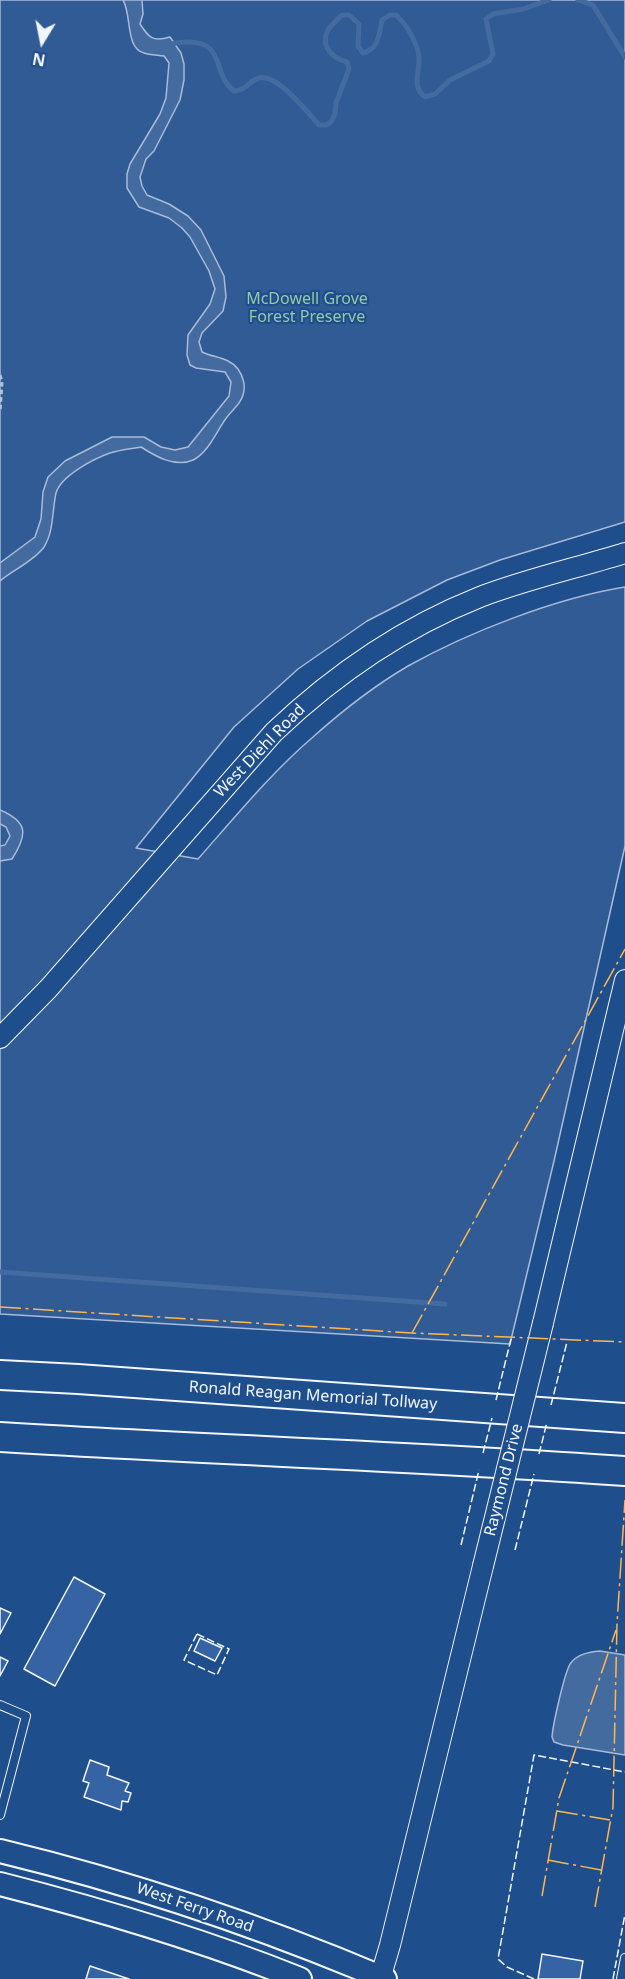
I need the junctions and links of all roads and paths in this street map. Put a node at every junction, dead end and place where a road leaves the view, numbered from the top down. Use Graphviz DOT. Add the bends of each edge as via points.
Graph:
graph roads {
  1 [pos="0,375"];
  2 [pos="0,412"];
  3 [pos="625,553"];
  4 [pos="624,986"];
  5 [pos="0,1038"];
  6 [pos="0,1375"];
  7 [pos="625,1418"];
  8 [pos="0,1437"];
  9 [pos="625,1472"];
  10 [pos="0,1705"];
  11 [pos="0,1815"];
  12 [pos="0,1851"];
  13 [pos="0,1884"];
  14 [pos="625,1958"];
  15 [pos="382,1978"];
  16 [pos="300,1979"];
  17 [pos="621,1979"];
  1 -- 2 [label="path"];
  3 -- 5 [label="street, West Diehl Road" via="482,596 409,630 340,674 274,732 48,989"];
  4 -- 15 [label="street, Raymond Drive, bridge"];
  6 -- 7 [label="highway, Ronald Reagan Memorial Tollway"];
  8 -- 9 [label="highway" via="417,1457"];
  10 -- 11 [label="lane" via="26,1716"];
  12 -- 15 [label="main road, West Ferry Road" via="192,1906 317,1950"];
  13 -- 16 [label="main road, West Ferry Road" via="83,1906"];
  14 -- 17 [label="lane"];
}
